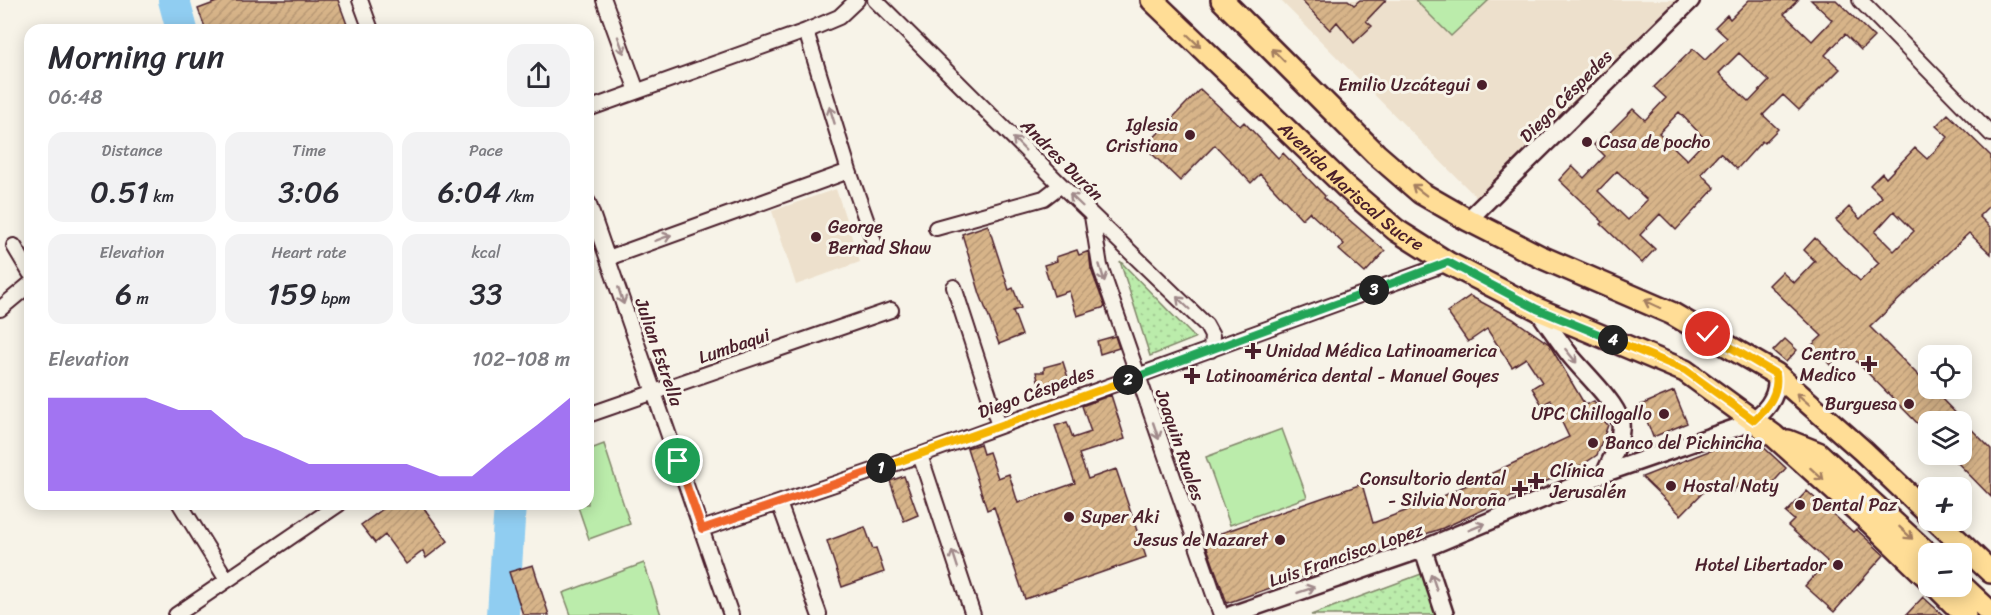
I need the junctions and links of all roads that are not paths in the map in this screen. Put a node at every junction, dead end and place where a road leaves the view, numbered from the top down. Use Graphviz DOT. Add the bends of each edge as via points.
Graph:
graph roads {
  1 [pos="360,0"];
  2 [pos="604,0"];
  3 [pos="857,0"];
  4 [pos="875,0"];
  5 [pos="1152,0"];
  6 [pos="1222,0"];
  7 [pos="1691,0"];
  8 [pos="1860,0"];
  9 [pos="370,24"];
  10 [pos="806,31"];
  11 [pos="637,91"];
  12 [pos="594,107"];
  13 [pos="1991,134"];
  14 [pos="849,171"];
  15 [pos="1061,185"];
  16 [pos="1092,216"];
  17 [pos="594,219"];
  18 [pos="1468,220"];
  19 [pos="936,228"];
  20 [pos="14,246"];
  21 [pos="876,248"];
  22 [pos="608,258"];
  23 [pos="1448,262"];
  24 [pos="24,263"];
  25 [pos="954,287"];
  26 [pos="24,289"];
  27 [pos="0,309"];
  28 [pos="1537,309"];
  29 [pos="891,310"];
  30 [pos="1211,350"];
  31 [pos="1776,374"];
  32 [pos="1137,376"];
  33 [pos="653,393"];
  34 [pos="594,413"];
  35 [pos="1754,420"];
  36 [pos="999,426"];
  37 [pos="1773,435"];
  38 [pos="920,455"];
  39 [pos="1605,473"];
  40 [pos="779,503"];
  41 [pos="1918,504"];
  42 [pos="184,510"];
  43 [pos="330,510"];
  44 [pos="702,529"];
  45 [pos="1948,531"];
  46 [pos="1918,545"];
  47 [pos="1423,549"];
  48 [pos="1918,568"];
  49 [pos="1991,572"];
  50 [pos="227,580"];
  51 [pos="1972,595"];
  52 [pos="1947,597"];
  53 [pos="1991,613"];
  54 [pos="819,614"];
  55 [pos="176,615"];
  56 [pos="731,615"];
  57 [pos="973,615"];
  58 [pos="1221,615"];
  59 [pos="1230,615"];
  60 [pos="1445,615"];
  61 [pos="1965,615"];
  1 -- 9 [label="street"];
  2 -- 11 [label="street, one-way"];
  3 -- 10 [label="street" via="839,17"];
  15 -- 4 [label="street, Andres Durán, one-way"];
  5 -- 23 [label="main road, Avenida Mariscal Sucre, one-way" via="1346,188 1396,230"];
  18 -- 6 [label="main road, one-way" via="1421,192 1376,154"];
  7 -- 18 [label="street, Diego Céspedes"];
  8 -- 13 [label="street"];
  10 -- 11 [label="street"];
  14 -- 10 [label="street, one-way"];
  11 -- 12 [label="street"];
  14 -- 21 [label="street"];
  22 -- 14 [label="street, one-way"];
  16 -- 15 [label="street, Andres Durán, one-way"];
  15 -- 19 [label="street" via="1044,198"];
  30 -- 16 [label="street, Andres Durán, one-way" via="1212,336 1206,325"];
  16 -- 32 [label="street, Joaquin Ruales, one-way" via="1100,266"];
  17 -- 22 [label="street, Julian Estrella"];
  31 -- 18 [label="main road, one-way" via="1661,308 1541,257"];
  20 -- 24 [label="street"];
  22 -- 33 [label="street, Julian Estrella, one-way"];
  23 -- 28 [label="main road, Avenida Mariscal Sucre"];
  23 -- 30 [label="street, Diego Céspedes"];
  25 -- 36 [label="street"];
  26 -- 27 [label="street"];
  28 -- 35 [label="main road, Avenida Mariscal Sucre" via="1685,370"];
  28 -- 39 [label="street, one-way" via="1620,420 1618,443"];
  29 -- 33 [label="street, Lumbaqui"];
  30 -- 32 [label="street, Diego Céspedes"];
  31 -- 35 [label="street, Luis Francisco Lopez" via="1773,399"];
  41 -- 31 [label="main road, one-way"];
  32 -- 36 [label="street, Diego Céspedes"];
  32 -- 58 [label="street, Joaquin Ruales, one-way"];
  33 -- 34 [label="street, Lumbaqui"];
  33 -- 44 [label="street, Julian Estrella"];
  35 -- 37 [label="main road, Avenida Mariscal Sucre"];
  35 -- 39 [label="street, Luis Francisco Lopez"];
  36 -- 38 [label="street, Diego Céspedes"];
  37 -- 46 [label="main road, one-way" via="1818,453"];
  37 -- 48 [label="main road, Avenida Mariscal Sucre, one-way"];
  38 -- 40 [label="street, Diego Céspedes"];
  57 -- 38 [label="street, one-way"];
  47 -- 39 [label="street, Luis Francisco Lopez, one-way"];
  40 -- 44 [label="street, Diego Céspedes"];
  40 -- 54 [label="street"];
  42 -- 50 [label="street"];
  43 -- 50 [label="street"];
  44 -- 56 [label="street, Julian Estrella"];
  45 -- 49 [label="main road"];
  59 -- 47 [label="street, Luis Francisco Lopez, one-way"];
  60 -- 47 [label="street, one-way"];
  50 -- 55 [label="street"];
  51 -- 53 [label="main road"];
  52 -- 61 [label="main road"];
}
